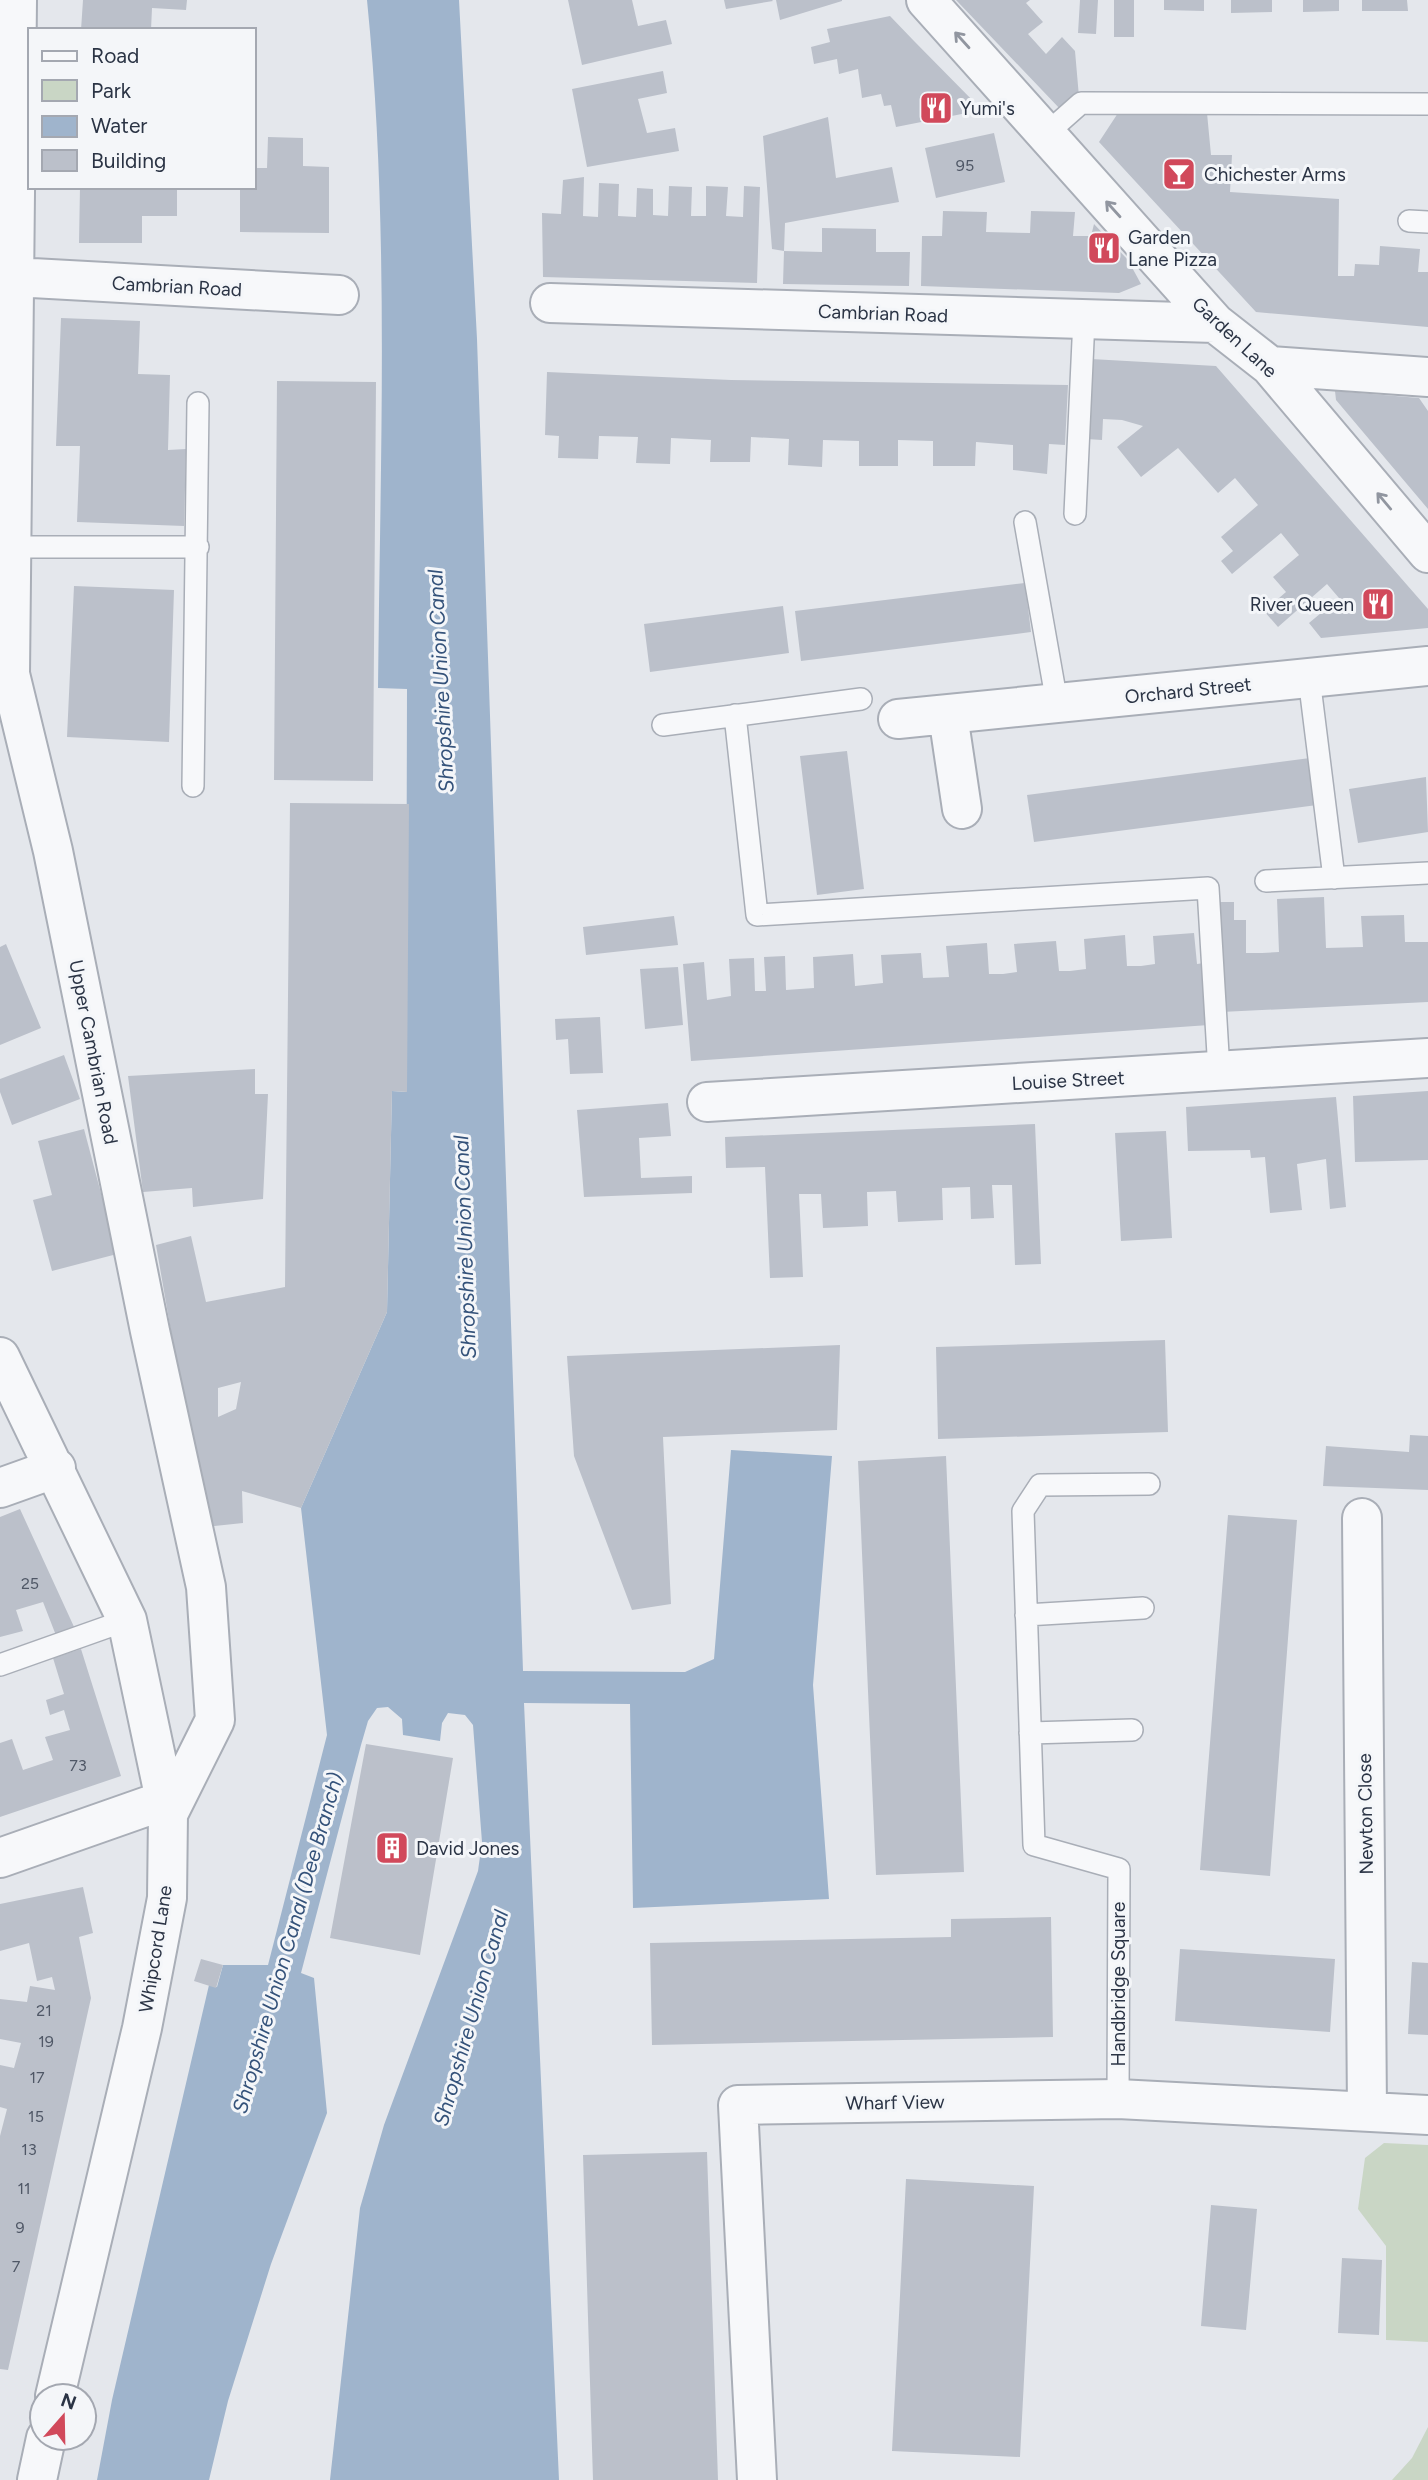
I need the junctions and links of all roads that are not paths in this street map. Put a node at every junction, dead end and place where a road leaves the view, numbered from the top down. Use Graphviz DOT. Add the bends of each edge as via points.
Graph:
graph roads {
  1 [pos="17,0"];
  2 [pos="926,0"];
  3 [pos="1428,104"];
  4 [pos="1046,134"];
  5 [pos="14,277"];
  6 [pos="339,295"];
  7 [pos="551,303"];
  8 [pos="1084,319"];
  9 [pos="1216,323"];
  10 [pos="1270,366"];
  11 [pos="1428,377"];
  12 [pos="198,403"];
  13 [pos="1075,514"];
  14 [pos="1025,522"];
  15 [pos="11,547"];
  16 [pos="198,547"];
  17 [pos="1428,553"];
  18 [pos="1427,674"];
  19 [pos="1309,678"];
  20 [pos="861,699"];
  21 [pos="1057,703"];
  22 [pos="735,715"];
  23 [pos="948,715"];
  24 [pos="898,719"];
  25 [pos="663,725"];
  26 [pos="193,786"];
  27 [pos="962,809"];
  28 [pos="1428,873"];
  29 [pos="1334,878"];
  30 [pos="1266,881"];
  31 [pos="1428,1058"];
  32 [pos="1219,1071"];
  33 [pos="707,1102"];
  34 [pos="0,1357"];
  35 [pos="56,1468"];
  36 [pos="1149,1484"];
  37 [pos="0,1488"];
  38 [pos="1362,1518"];
  39 [pos="1143,1608"];
  40 [pos="1026,1615"];
  41 [pos="127,1620"];
  42 [pos="0,1665"];
  43 [pos="1132,1730"];
  44 [pos="1030,1733"];
  45 [pos="167,1807"];
  46 [pos="0,1858"];
  47 [pos="1118,2099"];
  48 [pos="1367,2110"];
  49 [pos="1428,2115"];
  50 [pos="58,2382"];
  51 [pos="43,2452"];
  52 [pos="37,2480"];
  53 [pos="757,2480"];
  1 -- 5 [label="street, Upper Cambrian Road"];
  4 -- 2 [label="street, Garden Lane, one-way"];
  3 -- 4 [label="lane" via="1081,103"];
  9 -- 4 [label="street, Garden Lane, one-way"];
  5 -- 6 [label="street, Cambrian Road"];
  5 -- 15 [label="street, Upper Cambrian Road"];
  7 -- 8 [label="street, Cambrian Road"];
  8 -- 9 [label="street, Cambrian Road"];
  8 -- 13 [label="lane"];
  9 -- 10 [label="street, Garden Lane"];
  10 -- 11 [label="street"];
  17 -- 10 [label="street, Garden Lane, one-way"];
  12 -- 16 [label="lane"];
  14 -- 21 [label="lane"];
  15 -- 16 [label="lane"];
  15 -- 45 [label="street, Upper Cambrian Road" via="10,674 53,851 206,1587 215,1720"];
  16 -- 26 [label="lane"];
  18 -- 19 [label="street, Orchard Street"];
  19 -- 21 [label="street, Orchard Street"];
  19 -- 29 [label="lane"];
  20 -- 22 [label="lane"];
  21 -- 23 [label="street, Orchard Street"];
  22 -- 25 [label="lane"];
  22 -- 32 [label="lane" via="757,915 1208,888"];
  23 -- 24 [label="street, Orchard Street"];
  23 -- 27 [label="street"];
  28 -- 29 [label="lane"];
  29 -- 30 [label="lane"];
  31 -- 32 [label="street, Louise Street"];
  32 -- 33 [label="street, Louise Street"];
  34 -- 35 [label="street, Whipcord Lane"];
  35 -- 37 [label="street"];
  35 -- 41 [label="street, Whipcord Lane"];
  36 -- 40 [label="lane" via="1040,1485 1023,1511"];
  38 -- 48 [label="street, Newton Close"];
  39 -- 40 [label="lane"];
  40 -- 44 [label="lane"];
  41 -- 42 [label="lane"];
  41 -- 45 [label="street, Whipcord Lane"];
  43 -- 44 [label="lane"];
  44 -- 47 [label="lane, Handbridge Square" via="1034,1845 1119,1869"];
  45 -- 46 [label="street"];
  45 -- 50 [label="street, Whipcord Lane" via="167,1898"];
  47 -- 48 [label="street, Wharf View"];
  47 -- 53 [label="street, Wharf View" via="738,2105"];
  48 -- 49 [label="street, Wharf View"];
  51 -- 52 [label="street"];
}
